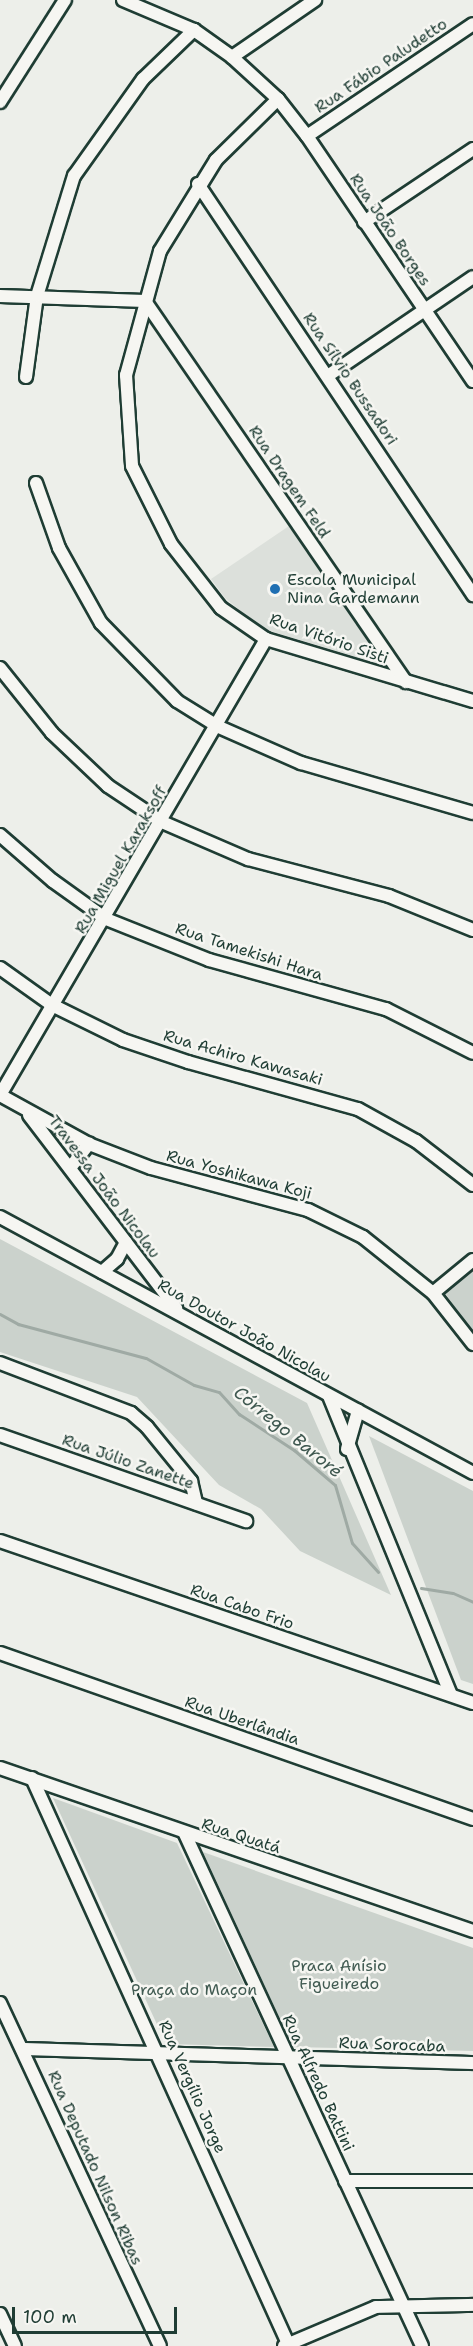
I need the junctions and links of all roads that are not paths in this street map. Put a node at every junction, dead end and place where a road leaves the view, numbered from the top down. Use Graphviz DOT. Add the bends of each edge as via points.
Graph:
graph roads {
  1 [pos="65,0"];
  2 [pos="123,0"];
  3 [pos="315,0"];
  4 [pos="473,24"];
  5 [pos="194,30"];
  6 [pos="232,57"];
  7 [pos="278,99"];
  8 [pos="0,102"];
  9 [pos="307,135"];
  10 [pos="473,149"];
  11 [pos="198,184"];
  12 [pos="364,222"];
  13 [pos="473,277"];
  14 [pos="0,296"];
  15 [pos="37,297"];
  16 [pos="144,301"];
  17 [pos="424,310"];
  18 [pos="329,375"];
  19 [pos="27,377"];
  20 [pos="473,381"];
  21 [pos="36,483"];
  22 [pos="473,595"];
  23 [pos="266,639"];
  24 [pos="0,668"];
  25 [pos="406,682"];
  26 [pos="473,701"];
  27 [pos="219,727"];
  28 [pos="473,813"];
  29 [pos="162,822"];
  30 [pos="0,835"];
  31 [pos="106,920"];
  32 [pos="473,930"];
  33 [pos="0,968"];
  34 [pos="52,1005"];
  35 [pos="473,1053"];
  36 [pos="0,1095"];
  37 [pos="24,1109"];
  38 [pos="89,1144"];
  39 [pos="70,1168"];
  40 [pos="473,1185"];
  41 [pos="0,1217"];
  42 [pos="126,1242"];
  43 [pos="473,1260"];
  44 [pos="102,1272"];
  45 [pos="433,1293"];
  46 [pos="180,1313"];
  47 [pos="473,1344"];
  48 [pos="0,1363"];
  49 [pos="329,1396"];
  50 [pos="358,1411"];
  51 [pos="0,1435"];
  52 [pos="347,1449"];
  53 [pos="473,1473"];
  54 [pos="196,1503"];
  55 [pos="246,1521"];
  56 [pos="0,1541"];
  57 [pos="0,1653"];
  58 [pos="451,1695"];
  59 [pos="473,1703"];
  60 [pos="0,1768"];
  61 [pos="32,1779"];
  62 [pos="473,1819"];
  63 [pos="185,1834"];
  64 [pos="473,1931"];
  65 [pos="0,2003"];
  66 [pos="23,2049"];
  67 [pos="160,2055"];
  68 [pos="288,2058"];
  69 [pos="473,2063"];
  70 [pos="345,2181"];
  71 [pos="473,2181"];
  72 [pos="402,2304"];
  73 [pos="473,2305"];
  74 [pos="0,2314"];
  75 [pos="287,2345"];
  76 [pos="15,2346"];
  77 [pos="160,2346"];
  78 [pos="422,2346"];
  1 -- 8 [label="street"];
  2 -- 5 [label="street, Rua João Borges"];
  3 -- 6 [label="street"];
  4 -- 9 [label="street, Rua Fábio Paludetto"];
  5 -- 6 [label="street, Rua João Borges"];
  5 -- 15 [label="street" via="143,79 74,176"];
  6 -- 7 [label="street, Rua João Borges"];
  7 -- 9 [label="street, Rua João Borges"];
  7 -- 11 [label="street, Rua Vitório Sisti" via="216,160"];
  9 -- 12 [label="street, Rua João Borges"];
  10 -- 12 [label="street"];
  11 -- 16 [label="street, Rua Vitório Sisti" via="160,251"];
  11 -- 18 [label="street, Rua Sílvio Bussadori"];
  12 -- 17 [label="street, Rua João Borges"];
  13 -- 17 [label="street"];
  14 -- 15 [label="street"];
  15 -- 16 [label="street"];
  15 -- 19 [label="street"];
  16 -- 23 [label="street, Rua Vitório Sisti" via="126,375 132,465 171,544 221,608"];
  16 -- 25 [label="street, Rua Dragem Feld"];
  17 -- 18 [label="street"];
  17 -- 20 [label="street, Rua João Borges"];
  18 -- 22 [label="street, Rua Sílvio Bussadori"];
  21 -- 27 [label="street" via="59,548 101,623 177,701"];
  23 -- 25 [label="street, Rua Vitório Sisti"];
  23 -- 27 [label="street, Rua Miguel Karaksoff"];
  24 -- 29 [label="street" via="52,733 108,786"];
  25 -- 26 [label="street, Rua Vitório Sisti"];
  27 -- 28 [label="street" via="300,763"];
  27 -- 29 [label="street, Rua Miguel Karaksoff"];
  29 -- 31 [label="street, Rua Miguel Karaksoff"];
  29 -- 32 [label="street" via="248,859 389,896"];
  30 -- 31 [label="street, Rua Tamekishi Hara"];
  31 -- 34 [label="street, Rua Miguel Karaksoff"];
  31 -- 35 [label="street, Rua Tamekishi Hara" via="209,960 386,1009"];
  33 -- 34 [label="street, Rua Achiro Kawasaki"];
  34 -- 36 [label="street, Rua Miguel Karaksoff"];
  34 -- 40 [label="street, Rua Achiro Kawasaki" via="123,1040 358,1109 416,1141"];
  36 -- 37 [label="street, Rua Yoshikawa Koji"];
  37 -- 38 [label="street, Rua Yoshikawa Koji"];
  37 -- 39 [label="street, Travessa João Nicolau"];
  38 -- 39 [label="street"];
  38 -- 45 [label="street, Rua Yoshikawa Koji" via="151,1168 308,1210 363,1237"];
  39 -- 42 [label="street, Travessa João Nicolau"];
  41 -- 44 [label="street, Rua Doutor João Nicolau"];
  42 -- 44 [label="street" via="117,1259"];
  42 -- 46 [label="street, Travessa João Nicolau"];
  43 -- 45 [label="street"];
  44 -- 46 [label="street, Rua Doutor João Nicolau"];
  45 -- 47 [label="street, Rua Yoshikawa Koji"];
  46 -- 49 [label="street, Rua Doutor João Nicolau"];
  48 -- 54 [label="street" via="130,1413 147,1427 191,1481"];
  49 -- 50 [label="street, Rua Doutor João Nicolau"];
  49 -- 52 [label="street"];
  50 -- 52 [label="street"];
  50 -- 53 [label="street, Rua Doutor João Nicolau"];
  51 -- 54 [label="street, Rua Júlio Zanette"];
  52 -- 58 [label="street"];
  54 -- 55 [label="street, Rua Júlio Zanette"];
  56 -- 58 [label="street, Rua Cabo Frio"];
  57 -- 62 [label="street, Rua Uberlândia"];
  58 -- 59 [label="street, Rua Cabo Frio"];
  60 -- 61 [label="street, Rua Quatá"];
  61 -- 63 [label="street, Rua Quatá"];
  61 -- 67 [label="street, Rua Vergílio Jorge"];
  63 -- 64 [label="street, Rua Quatá"];
  63 -- 68 [label="street, Rua Alfredo Battini"];
  65 -- 66 [label="street, Rua Deputado Nilson Ribas"];
  66 -- 67 [label="street, Rua Sorocaba"];
  66 -- 77 [label="street, Rua Deputado Nilson Ribas"];
  67 -- 68 [label="street, Rua Sorocaba"];
  67 -- 75 [label="street, Rua Vergílio Jorge"];
  68 -- 69 [label="street, Rua Sorocaba"];
  68 -- 70 [label="street, Rua Alfredo Battini"];
  70 -- 71 [label="street"];
  70 -- 72 [label="street, Rua Alfredo Battini"];
  72 -- 73 [label="street"];
  72 -- 75 [label="street" via="376,2307"];
  72 -- 78 [label="street, Rua Alfredo Battini"];
  74 -- 76 [label="street"];
}
